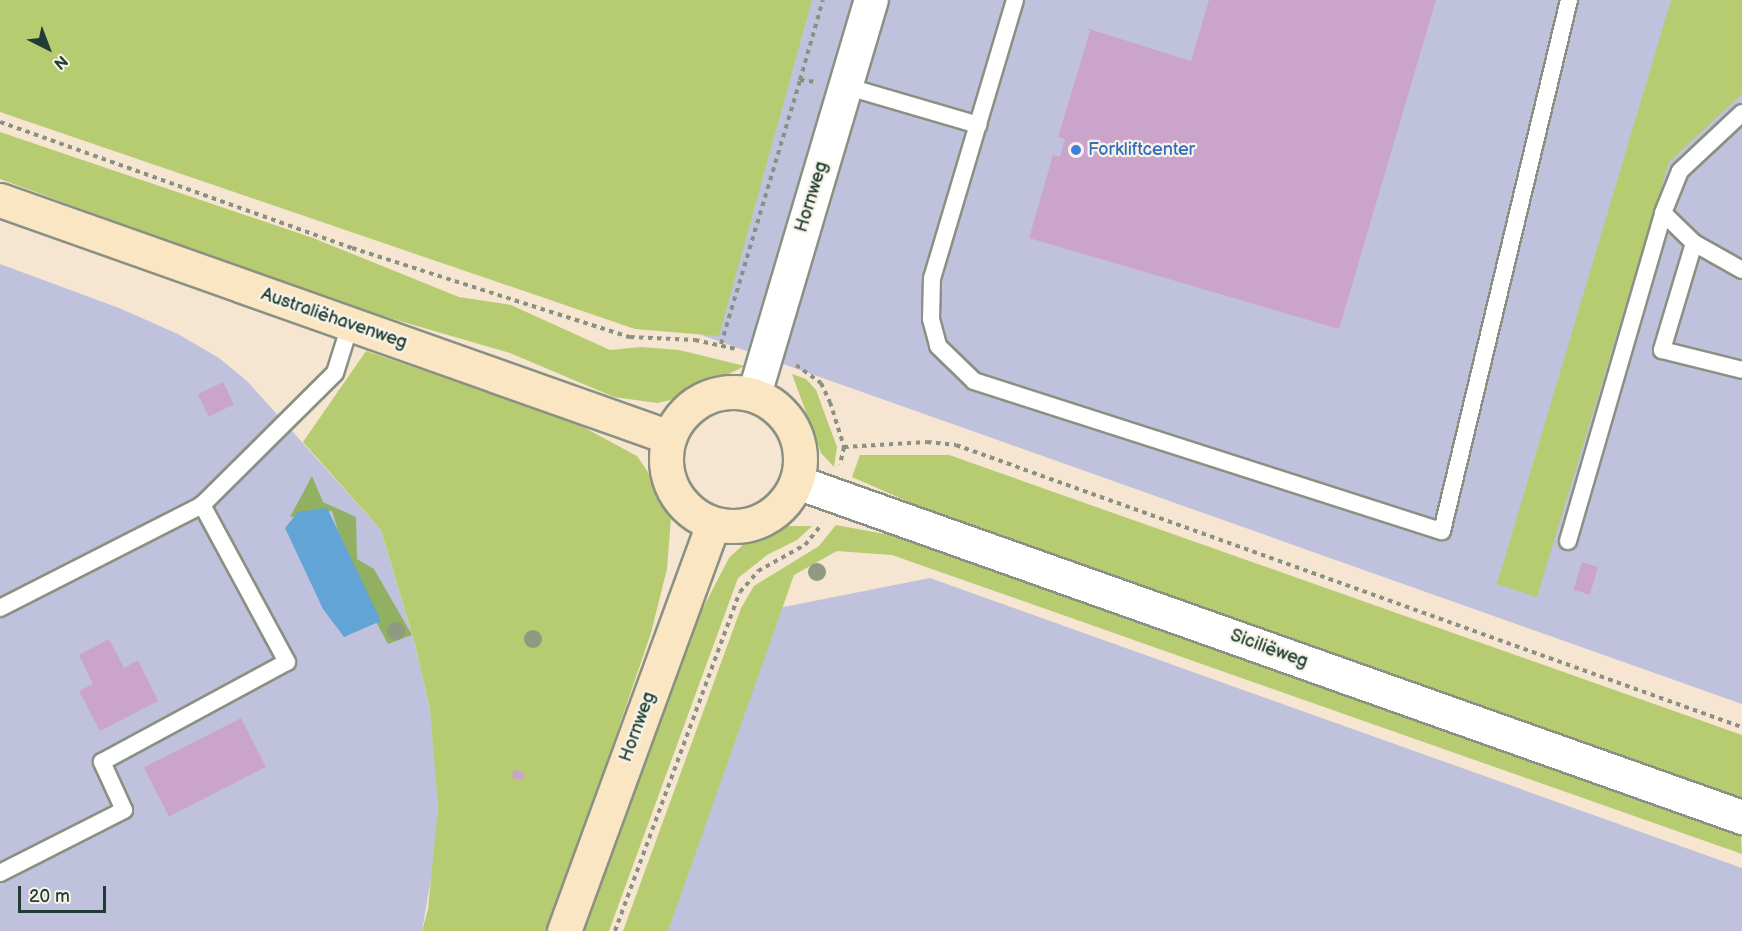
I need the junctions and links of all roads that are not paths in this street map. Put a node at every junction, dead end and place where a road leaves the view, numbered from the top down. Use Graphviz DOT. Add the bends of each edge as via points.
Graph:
graph roads {
  1 [pos="871,0"];
  2 [pos="1015,0"];
  3 [pos="1569,0"];
  4 [pos="845,86"];
  5 [pos="1742,113"];
  6 [pos="978,125"];
  7 [pos="0,200"];
  8 [pos="1663,213"];
  9 [pos="1694,243"];
  10 [pos="1742,270"];
  11 [pos="350,325"];
  12 [pos="1742,370"];
  13 [pos="754,394"];
  14 [pos="669,438"];
  15 [pos="797,482"];
  16 [pos="202,505"];
  17 [pos="713,524"];
  18 [pos="1568,541"];
  19 [pos="0,608"];
  20 [pos="1742,817"];
  21 [pos="0,873"];
  22 [pos="564,931"];
  1 -- 4 [label="street, Hornweg"];
  2 -- 6 [label="lane"];
  3 -- 6 [label="lane" via="1442,531 974,381 961,370 938,346 930,319 932,279"];
  4 -- 6 [label="lane"];
  4 -- 13 [label="street, Hornweg"];
  5 -- 8 [label="lane" via="1680,171"];
  7 -- 11 [label="street, Australiëhavenweg"];
  8 -- 9 [label="lane"];
  8 -- 18 [label="lane"];
  9 -- 10 [label="lane"];
  9 -- 12 [label="lane" via="1662,350"];
  11 -- 14 [label="street, Australiëhavenweg"];
  11 -- 16 [label="lane" via="335,373"];
  13 -- 14 [label="street" via="733,391 703,399 678,419"];
  13 -- 15 [label="street" via="773,404 798,439 801,460"];
  14 -- 17 [label="street" via="665,459 674,489 693,514"];
  15 -- 17 [label="street" via="787,500 753,523"];
  15 -- 20 [label="street, Siciliëweg"];
  16 -- 19 [label="lane"];
  16 -- 21 [label="lane" via="287,662 102,762 124,810"];
  17 -- 22 [label="street, Hornweg"];
}
